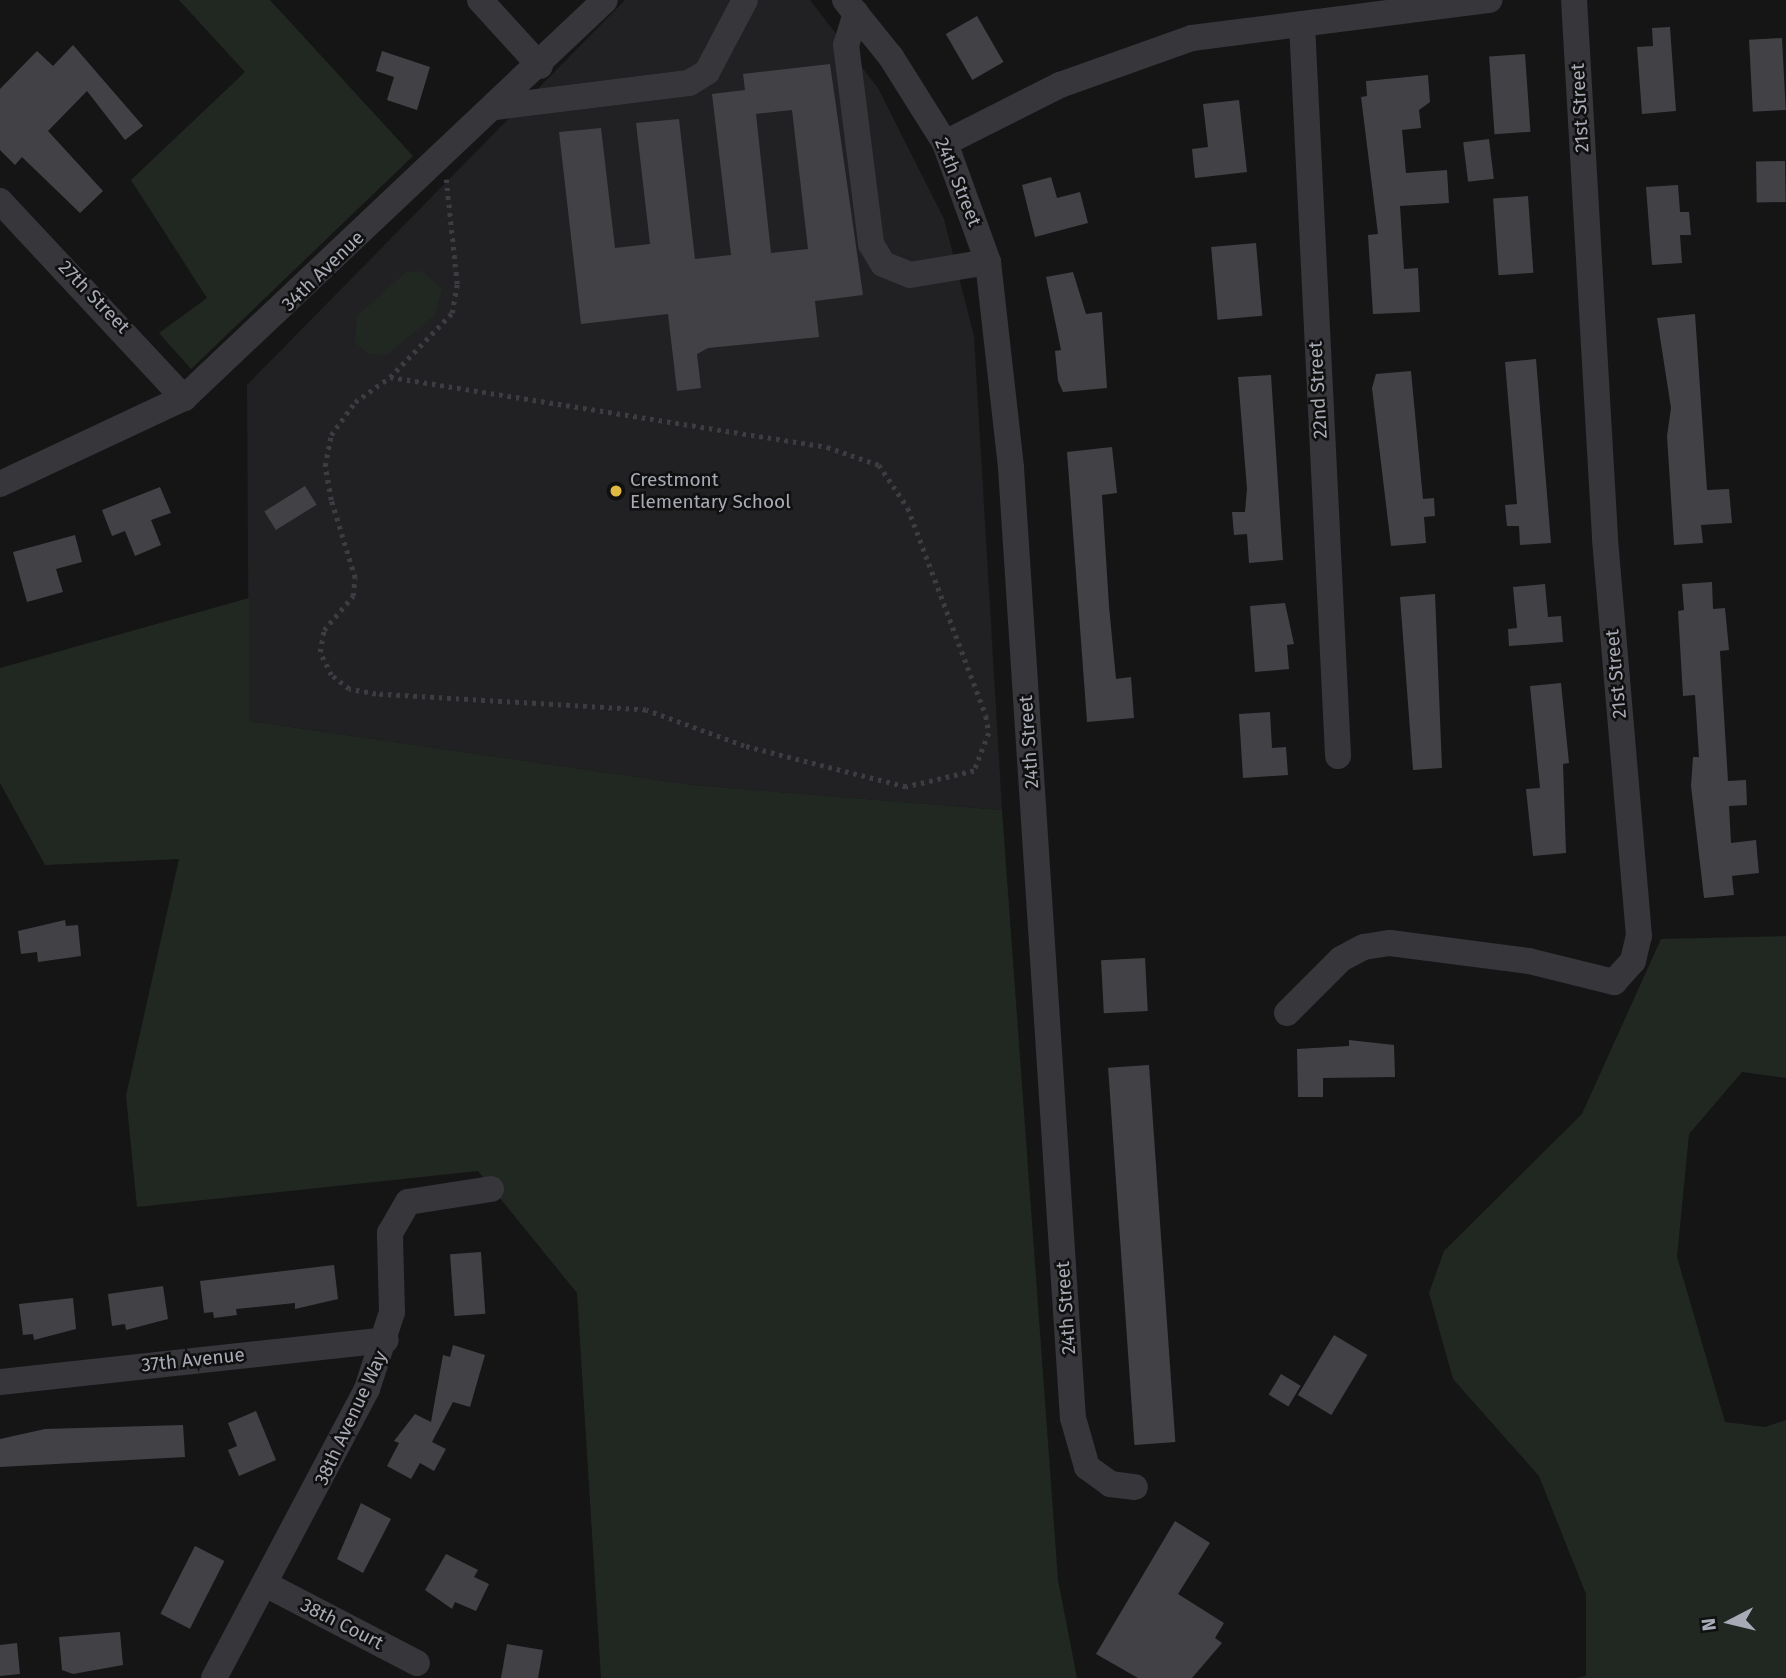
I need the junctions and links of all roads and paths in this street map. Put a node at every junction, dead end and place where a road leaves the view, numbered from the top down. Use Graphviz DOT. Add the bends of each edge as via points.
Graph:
graph roads {
  1 [pos="480,0"];
  2 [pos="606,0"];
  3 [pos="745,0"];
  4 [pos="1490,0"];
  5 [pos="1574,0"];
  6 [pos="850,7"];
  7 [pos="1302,24"];
  8 [pos="540,66"];
  9 [pos="496,107"];
  10 [pos="945,143"];
  11 [pos="443,155"];
  12 [pos="0,201"];
  13 [pos="988,262"];
  14 [pos="390,377"];
  15 [pos="184,398"];
  16 [pos="0,484"];
  17 [pos="1338,756"];
  18 [pos="1287,1013"];
  19 [pos="491,1189"];
  20 [pos="386,1340"];
  21 [pos="0,1382"];
  22 [pos="1135,1487"];
  23 [pos="267,1585"];
  24 [pos="417,1663"];
  25 [pos="214,1678"];
  1 -- 8 [label="street"];
  2 -- 8 [label="street, 34th Avenue"];
  3 -- 9 [label="street" via="707,72 690,83"];
  4 -- 7 [label="street"];
  5 -- 18 [label="street, 21st Street" via="1605,537 1639,936 1633,961 1614,982 1529,961 1390,943 1364,947 1341,959"];
  6 -- 10 [label="street, 24th Street"];
  6 -- 13 [label="street" via="846,45 871,244 883,264 910,275"];
  7 -- 10 [label="street" via="1192,38 1114,63"];
  7 -- 17 [label="street, 22nd Street"];
  8 -- 9 [label="street, 34th Avenue"];
  9 -- 11 [label="street, 34th Avenue"];
  10 -- 13 [label="street, 24th Street"];
  11 -- 14 [label="path" via="457,284 453,313"];
  11 -- 15 [label="street, 34th Avenue"];
  12 -- 15 [label="street, 27th Street"];
  13 -- 22 [label="street, 24th Street" via="1011,468 1073,1418 1087,1467 1110,1484"];
  14 -- 14 [label="path" via="355,402 331,435 325,466 355,578 353,596 324,630 320,652 331,676 349,690 646,710 744,746 906,787 974,771 989,733 986,716 908,508 879,465 827,447"];
  15 -- 16 [label="street, 34th Avenue"];
  19 -- 20 [label="street, 38th Avenue Way" via="408,1202 390,1233 394,1283"];
  20 -- 21 [label="street, 37th Avenue"];
  20 -- 23 [label="street, 38th Avenue Way" via="343,1440"];
  23 -- 24 [label="street, 38th Court"];
  23 -- 25 [label="street, 38th Avenue Way"];
}
